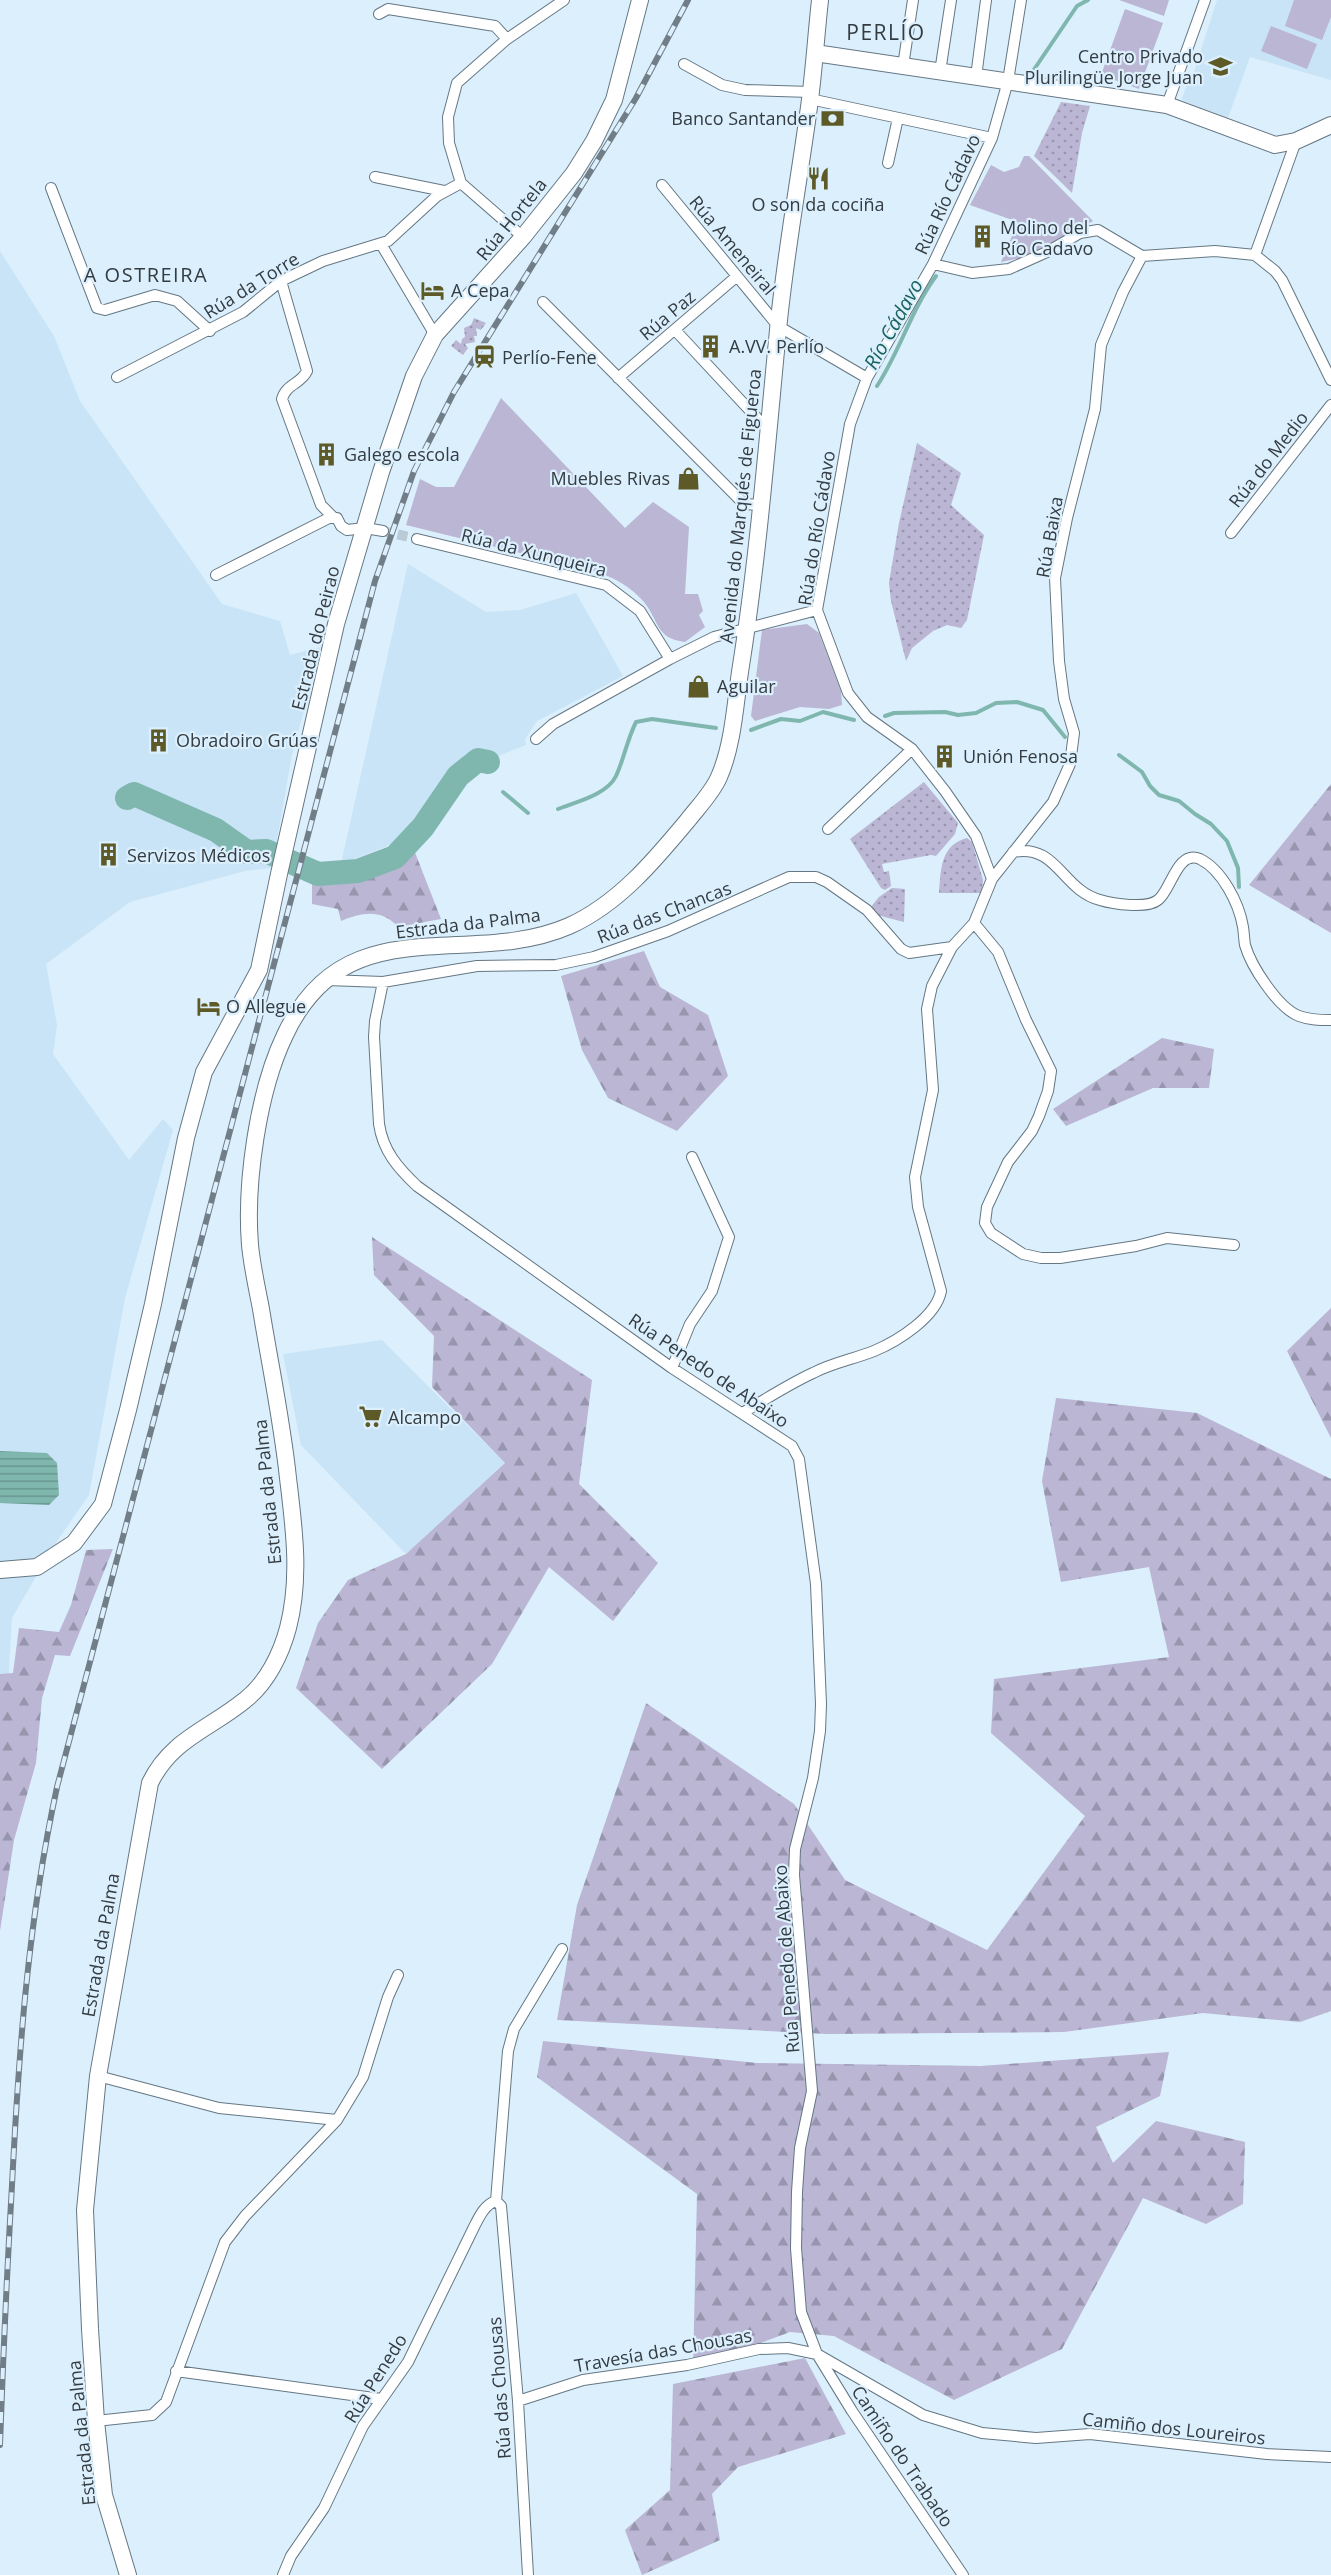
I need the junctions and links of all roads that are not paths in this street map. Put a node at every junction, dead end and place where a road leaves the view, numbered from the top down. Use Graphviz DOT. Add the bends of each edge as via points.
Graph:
graph roads {
  1 [pos="564,0"];
  2 [pos="640,0"];
  3 [pos="820,0"];
  4 [pos="913,0"];
  5 [pos="951,0"];
  6 [pos="986,0"];
  7 [pos="1021,0"];
  8 [pos="1205,0"];
  9 [pos="379,14"];
  10 [pos="507,39"];
  11 [pos="815,53"];
  12 [pos="684,64"];
  13 [pos="903,66"];
  14 [pos="940,72"];
  15 [pos="976,77"];
  16 [pos="1008,81"];
  17 [pos="811,96"];
  18 [pos="1167,105"];
  19 [pos="898,118"];
  20 [pos="1331,125"];
  21 [pos="992,138"];
  22 [pos="1296,141"];
  23 [pos="888,163"];
  24 [pos="375,177"];
  25 [pos="461,183"];
  26 [pos="662,186"];
  27 [pos="51,188"];
  28 [pos="444,191"];
  29 [pos="524,237"];
  30 [pos="381,244"];
  31 [pos="1256,255"];
  32 [pos="1142,256"];
  33 [pos="933,264"];
  34 [pos="736,277"];
  35 [pos="281,281"];
  36 [pos="543,302"];
  37 [pos="778,326"];
  38 [pos="675,330"];
  39 [pos="210,331"];
  40 [pos="435,335"];
  41 [pos="117,376"];
  42 [pos="618,378"];
  43 [pos="867,378"];
  44 [pos="1331,380"];
  45 [pos="1331,405"];
  46 [pos="769,431"];
  47 [pos="761,505"];
  48 [pos="333,517"];
  49 [pos="365,528"];
  50 [pos="383,531"];
  51 [pos="1232,533"];
  52 [pos="417,539"];
  53 [pos="216,575"];
  54 [pos="817,610"];
  55 [pos="747,628"];
  56 [pos="670,659"];
  57 [pos="731,730"];
  58 [pos="536,739"];
  59 [pos="912,748"];
  60 [pos="828,829"];
  61 [pos="1013,852"];
  62 [pos="992,879"];
  63 [pos="974,922"];
  64 [pos="952,947"];
  65 [pos="323,980"];
  66 [pos="383,982"];
  67 [pos="1331,1020"];
  68 [pos="692,1157"];
  69 [pos="1234,1245"];
  70 [pos="672,1368"];
  71 [pos="744,1413"];
  72 [pos="0,1570"];
  73 [pos="562,1949"];
  74 [pos="398,1975"];
  75 [pos="98,2076"];
  76 [pos="337,2120"];
  77 [pos="496,2201"];
  78 [pos="816,2354"];
  79 [pos="176,2371"];
  80 [pos="381,2399"];
  81 [pos="518,2401"];
  82 [pos="96,2421"];
  83 [pos="1331,2457"];
  84 [pos="128,2575"];
  85 [pos="283,2575"];
  86 [pos="528,2575"];
  87 [pos="963,2575"];
  1 -- 10 [label="street"];
  2 -- 29 [label="street, Rúa Hortela" via="614,100 594,141"];
  3 -- 11 [label="street, Avenida do Marqués de Figueroa"];
  4 -- 13 [label="street"];
  5 -- 14 [label="street"];
  6 -- 15 [label="street"];
  7 -- 16 [label="street, Rúa Río Cádavo"];
  8 -- 18 [label="street"];
  9 -- 10 [label="street" via="388,9 495,26"];
  10 -- 25 [label="street" via="457,83 448,117 450,143"];
  11 -- 13 [label="street"];
  11 -- 17 [label="street, Avenida do Marqués de Figueroa"];
  12 -- 17 [label="street" via="722,85"];
  13 -- 14 [label="street"];
  14 -- 15 [label="street"];
  15 -- 16 [label="street"];
  16 -- 18 [label="street"];
  16 -- 21 [label="street, Rúa Río Cádavo"];
  17 -- 19 [label="street"];
  17 -- 37 [label="street, Avenida do Marqués de Figueroa"];
  18 -- 22 [label="street" via="1275,145"];
  19 -- 21 [label="street"];
  19 -- 23 [label="street"];
  20 -- 22 [label="street"];
  21 -- 33 [label="street, Rúa Río Cádavo"];
  22 -- 31 [label="street"];
  24 -- 28 [label="street"];
  25 -- 28 [label="street, Rúa da Torre"];
  25 -- 29 [label="street"];
  26 -- 34 [label="street, Rúa Ameneiral"];
  27 -- 39 [label="street" via="97,308 105,310 155,295 177,302"];
  28 -- 30 [label="street, Rúa da Torre"];
  29 -- 40 [label="street, Rúa Hortela"];
  30 -- 35 [label="street, Rúa da Torre" via="323,261"];
  30 -- 40 [label="street"];
  31 -- 32 [label="street" via="1215,251"];
  31 -- 44 [label="street" via="1282,280"];
  32 -- 33 [label="street" via="1098,230 1080,233 1009,269 972,273"];
  32 -- 61 [label="street, Rúa Baixa" via="1101,345 1095,409 1055,578 1059,661 1074,733 1070,764 1053,802"];
  33 -- 43 [label="street, Rúa Río Cádavo"];
  34 -- 37 [label="street, Rúa Ameneiral"];
  34 -- 38 [label="street, Rúa Paz"];
  35 -- 39 [label="street, Rúa da Torre" via="243,312"];
  35 -- 48 [label="street" via="307,371 288,386 282,399 321,505"];
  36 -- 42 [label="street"];
  37 -- 43 [label="street, Rúa Ameneiral"];
  37 -- 46 [label="street, Avenida do Marqués de Figueroa"];
  38 -- 42 [label="street, Rúa Paz"];
  38 -- 46 [label="street"];
  39 -- 41 [label="street, Rúa da Torre"];
  40 -- 49 [label="street, Rúa Hortela" via="414,376"];
  42 -- 47 [label="street" via="744,504"];
  43 -- 54 [label="street, Rúa do Río Cádavo" via="850,424"];
  45 -- 51 [label="street, Rúa do Medio"];
  46 -- 47 [label="street, Avenida do Marqués de Figueroa"];
  47 -- 55 [label="street, Avenida do Marqués de Figueroa"];
  48 -- 49 [label="street" via="347,530"];
  48 -- 53 [label="street"];
  49 -- 50 [label="street"];
  49 -- 72 [label="street, Estrada do Peirao" via="336,624 259,970 204,1072 186,1138 133,1389 103,1504 74,1543 37,1567"];
  52 -- 56 [label="street, Rúa da Xunqueira" via="606,585 640,611"];
  54 -- 55 [label="street"];
  54 -- 59 [label="street, Rúa do Río Cádavo" via="848,693 867,717"];
  55 -- 56 [label="street" via="714,637"];
  55 -- 57 [label="street, Avenida do Marqués de Figueroa"];
  56 -- 58 [label="street" via="553,724"];
  57 -- 65 [label="street, Estrada da Palma" via="723,769 715,786 642,872 599,910 542,936 390,951 354,962"];
  59 -- 60 [label="street"];
  59 -- 62 [label="street, Rúa do Río Cádavo" via="976,836"];
  61 -- 62 [label="street, Rúa Baixa"];
  61 -- 67 [label="street" via="1027,849 1045,855 1080,892 1127,905 1158,901 1177,868 1187,859 1202,860 1232,896 1251,961 1285,1008 1311,1020"];
  62 -- 63 [label="street, Rúa Baixa"];
  63 -- 64 [label="street"];
  63 -- 69 [label="street" via="998,952 1051,1071 1048,1091 1032,1131 1008,1162 987,1207 985,1223 991,1233 1023,1254 1041,1258 1136,1246 1167,1238"];
  64 -- 66 [label="street, Rúa das Chancas" via="909,953 867,910 827,882 789,877 668,931 594,957 556,965 477,966"];
  64 -- 71 [label="street" via="932,986 927,1009 933,1090 915,1177 924,1230 941,1291 939,1302 916,1326 876,1350 814,1372"];
  65 -- 66 [label="street, Rúa das Chancas"];
  65 -- 75 [label="street, Estrada da Palma" via="300,1008 283,1038 262,1107 250,1176 250,1246 296,1539 287,1634 265,1680 248,1698 169,1753 150,1783"];
  66 -- 70 [label="street, Rúa Penedo de Abaixo" via="374,1037 379,1124 381,1138 398,1168 417,1186"];
  68 -- 70 [label="street" via="729,1237 712,1291 690,1324"];
  70 -- 71 [label="street, Rúa Penedo de Abaixo"];
  71 -- 78 [label="street, Rúa Penedo de Abaixo" via="792,1446 799,1459 816,1584 820,1731 807,1808 795,1849 794,1875 812,2091 800,2148 796,2248 801,2312"];
  73 -- 77 [label="street, Rúa das Chousas" via="514,2029 508,2051"];
  74 -- 76 [label="street" via="387,1997 363,2077"];
  75 -- 76 [label="street" via="219,2108"];
  75 -- 82 [label="street, Estrada da Palma" via="85,2210"];
  76 -- 79 [label="street" via="225,2242"];
  77 -- 80 [label="street, Rúa Penedo" via="483,2210 408,2362"];
  77 -- 81 [label="street, Rúa das Chousas" via="501,2206"];
  78 -- 81 [label="street, Travesía das Chousas" via="788,2348 759,2349 687,2365 583,2380"];
  78 -- 83 [label="street, Camiño dos Loureiros" via="923,2415 982,2433 1036,2438 1090,2434 1267,2454"];
  78 -- 87 [label="street, Camiño do Trabado"];
  79 -- 80 [label="street"];
  79 -- 82 [label="street" via="166,2402 152,2415"];
  80 -- 85 [label="street, Rúa Penedo" via="363,2426 324,2508 291,2556"];
  81 -- 86 [label="street, Rúa das Chousas"];
  82 -- 84 [label="street, Estrada da Palma" via="104,2495"];
}
